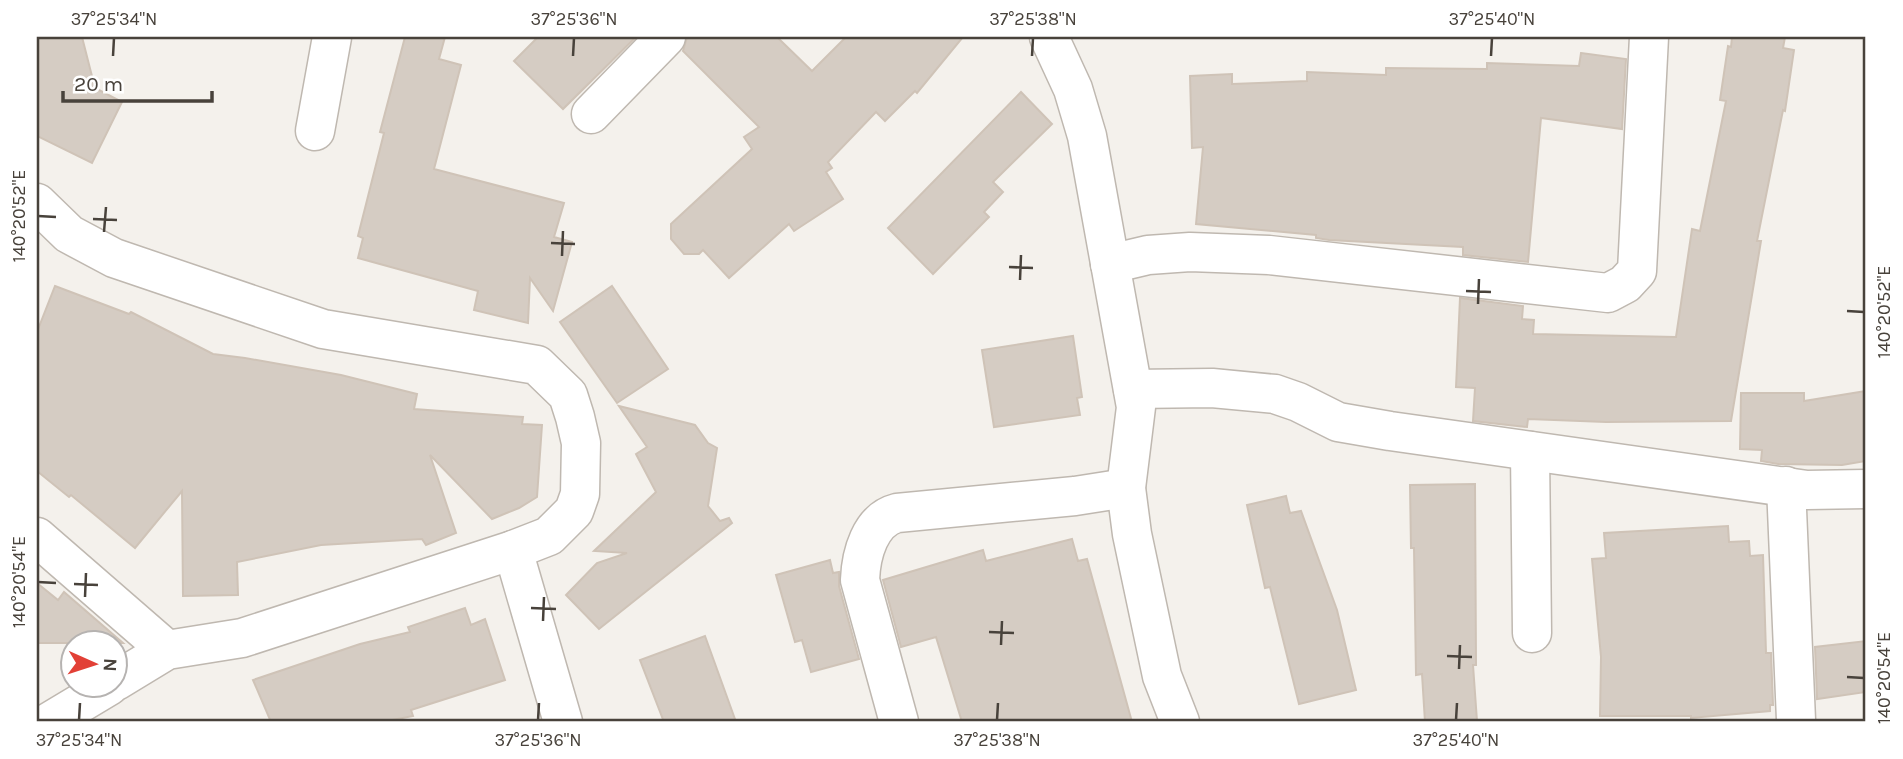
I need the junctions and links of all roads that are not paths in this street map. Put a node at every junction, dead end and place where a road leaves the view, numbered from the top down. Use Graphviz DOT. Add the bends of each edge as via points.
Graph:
graph roads {
  1 [pos="332,37"];
  2 [pos="666,37"];
  3 [pos="1649,37"];
  4 [pos="1059,38"];
  5 [pos="591,114"];
  6 [pos="315,131"];
  7 [pos="37,203"];
  8 [pos="1110,264"];
  9 [pos="1133,389"];
  10 [pos="1530,451"];
  11 [pos="1786,486"];
  12 [pos="1126,488"];
  13 [pos="1866,489"];
  14 [pos="37,537"];
  15 [pos="513,550"];
  16 [pos="1532,633"];
  17 [pos="167,649"];
  18 [pos="130,672"];
  19 [pos="85,700"];
  20 [pos="1796,720"];
  21 [pos="49,722"];
  22 [pos="563,722"];
  23 [pos="899,722"];
  24 [pos="1180,722"];
  1 -- 6 [label="street"];
  2 -- 5 [label="street"];
  3 -- 8 [label="street" via="1637,271 1608,293 1269,255 1190,252"];
  4 -- 8 [label="street" via="1087,136"];
  7 -- 15 [label="street" via="69,234 114,258 323,329 537,365 568,395 576,417 581,443 580,494 574,511 549,536"];
  8 -- 9 [label="street"];
  9 -- 10 [label="street" via="1254,391 1298,402 1338,422"];
  9 -- 12 [label="street" via="1136,407"];
  10 -- 11 [label="street"];
  10 -- 16 [label="street"];
  11 -- 13 [label="street"];
  11 -- 20 [label="street"];
  12 -- 23 [label="street" via="897,513 878,522 861,559 860,580"];
  12 -- 24 [label="street" via="1162,676"];
  14 -- 17 [label="street"];
  15 -- 17 [label="street" via="242,638"];
  15 -- 22 [label="street"];
  17 -- 18 [label="street"];
  19 -- 21 [label="street"];
}
